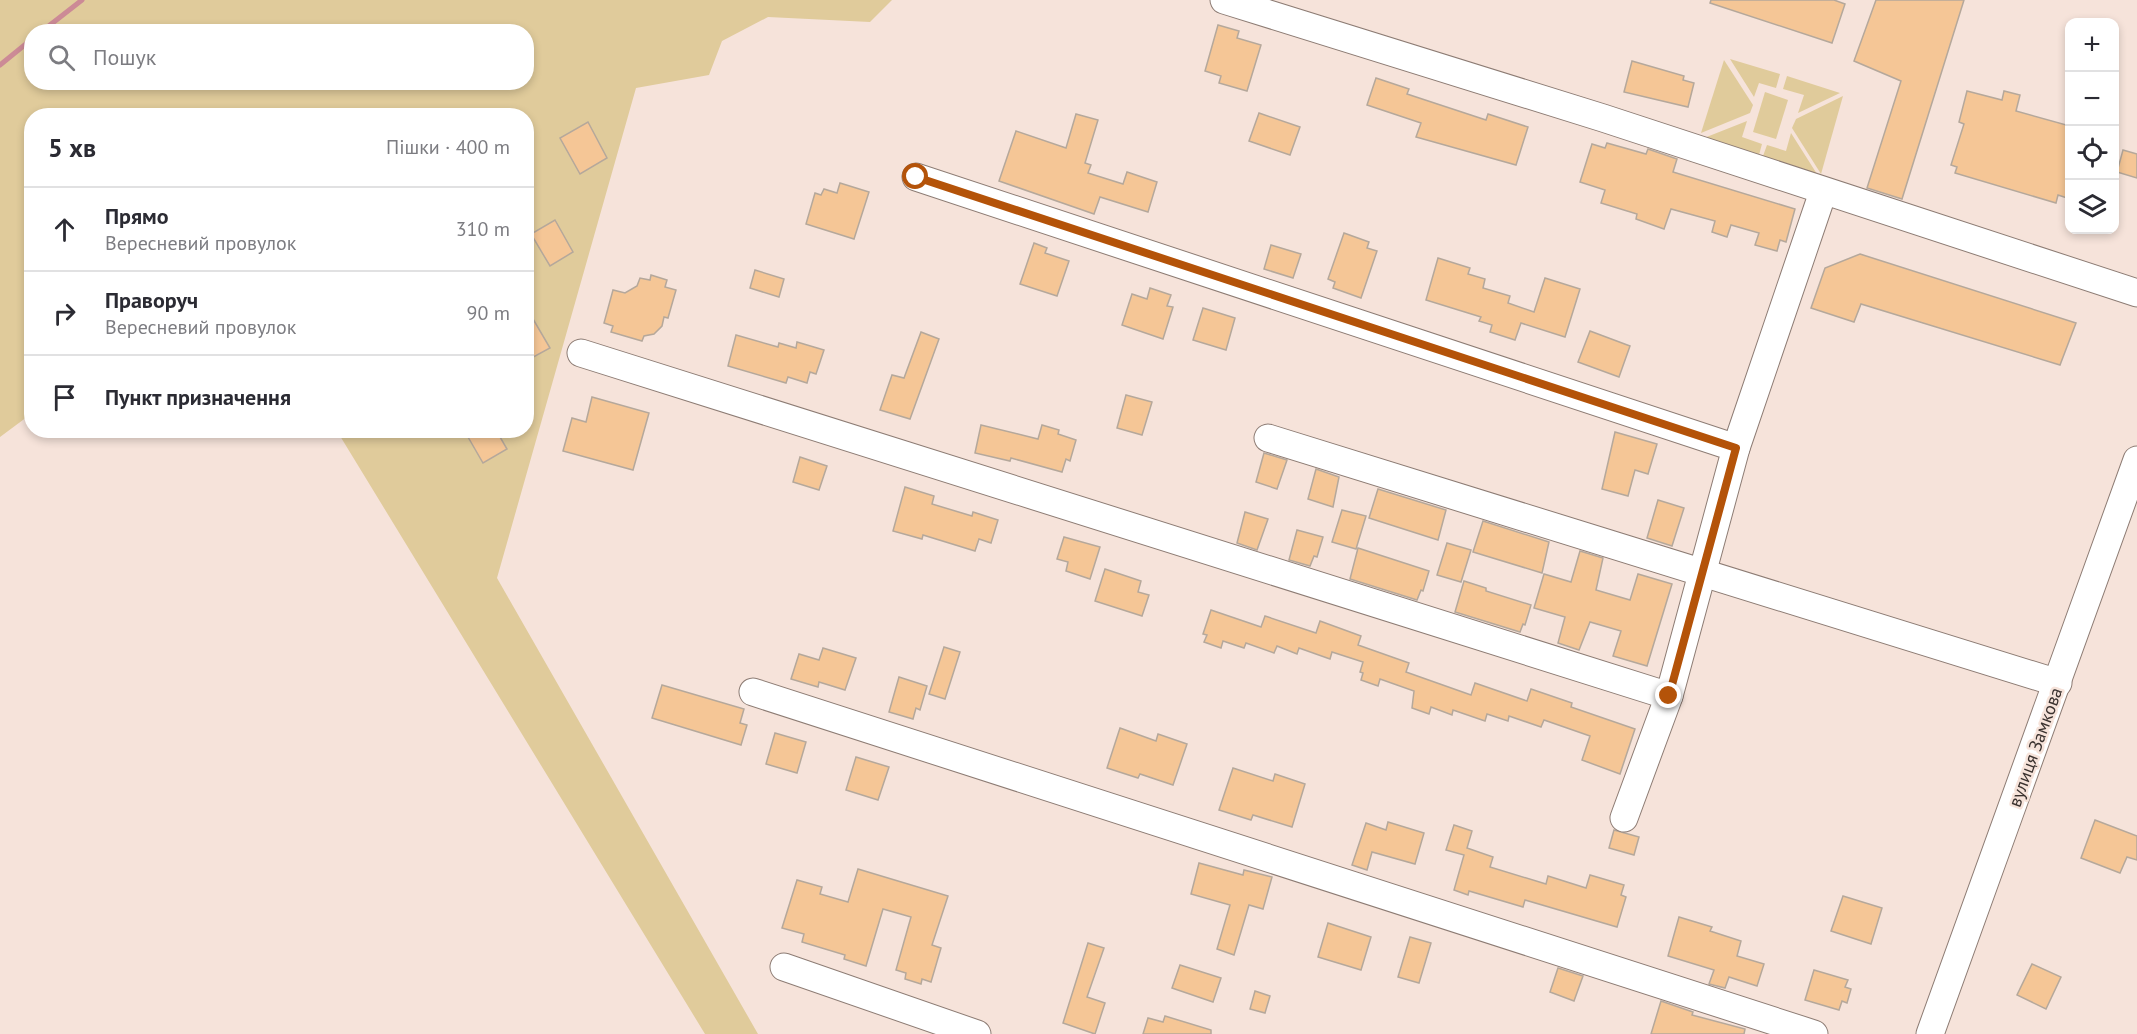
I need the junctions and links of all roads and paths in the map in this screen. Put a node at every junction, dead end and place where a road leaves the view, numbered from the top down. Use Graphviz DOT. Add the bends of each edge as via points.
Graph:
graph roads {
  1 [pos="1224,0"];
  2 [pos="916,177"];
  3 [pos="1824,192"];
  4 [pos="2137,293"];
  5 [pos="581,354"];
  6 [pos="1268,438"];
  7 [pos="1736,448"];
  8 [pos="2137,460"];
  9 [pos="1701,573"];
  10 [pos="2058,683"];
  11 [pos="753,692"];
  12 [pos="1669,696"];
  13 [pos="1624,818"];
  14 [pos="784,967"];
  15 [pos="977,1034"];
  16 [pos="1814,1034"];
  17 [pos="1930,1034"];
  1 -- 3 [label="street" via="1603,118"];
  2 -- 7 [label="street"];
  3 -- 4 [label="street"];
  3 -- 7 [label="street"];
  5 -- 12 [label="street"];
  6 -- 9 [label="street"];
  7 -- 9 [label="street"];
  8 -- 10 [label="street, вулиця Замкова"];
  9 -- 10 [label="street"];
  9 -- 12 [label="street"];
  10 -- 17 [label="street, вулиця Замкова"];
  11 -- 16 [label="street"];
  12 -- 13 [label="street"];
  14 -- 15 [label="street"];
}
